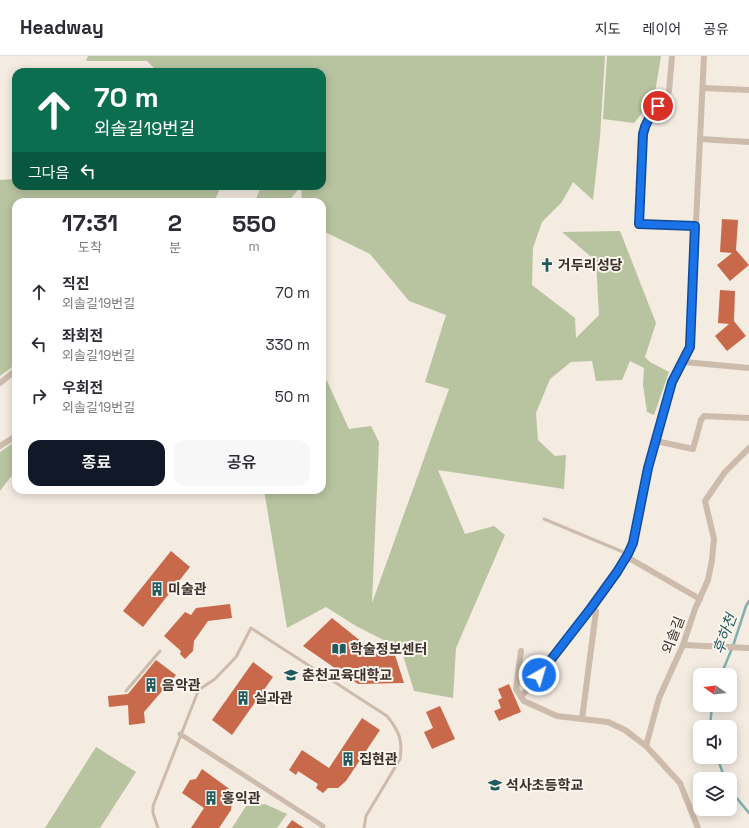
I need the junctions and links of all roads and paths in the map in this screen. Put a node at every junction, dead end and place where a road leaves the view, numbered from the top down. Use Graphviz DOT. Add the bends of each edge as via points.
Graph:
graph roads {
  1 [pos="672,56"];
  2 [pos="704,56"];
  3 [pos="703,88"];
  4 [pos="749,90"];
  5 [pos="700,139"];
  6 [pos="749,142"];
  7 [pos="695,226"];
  8 [pos="684,362"];
  9 [pos="749,368"];
  10 [pos="12,373"];
  11 [pos="0,383"];
  12 [pos="749,418"];
  13 [pos="12,438"];
  14 [pos="656,441"];
  15 [pos="1,444"];
  16 [pos="749,448"];
  17 [pos="544,519"];
  18 [pos="628,556"];
  19 [pos="700,600"];
  20 [pos="591,608"];
  21 [pos="683,645"];
  22 [pos="749,648"];
  23 [pos="160,650"];
  24 [pos="522,651"];
  25 [pos="126,691"];
  26 [pos="521,698"];
  27 [pos="582,719"];
  28 [pos="180,734"];
  29 [pos="646,746"];
  30 [pos="323,826"];
  31 [pos="158,828"];
  32 [pos="365,828"];
  33 [pos="698,828"];
  1 -- 7 [label="street" via="669,91 644,127 639,224"];
  2 -- 3 [label="street"];
  3 -- 4 [label="street"];
  3 -- 5 [label="street"];
  5 -- 6 [label="street"];
  5 -- 7 [label="street"];
  7 -- 8 [label="street" via="690,347"];
  8 -- 9 [label="street"];
  8 -- 14 [label="street" via="672,382"];
  10 -- 11 [label="street"];
  12 -- 14 [label="street" via="704,416 693,449"];
  13 -- 15 [label="street"];
  14 -- 18 [label="street"];
  16 -- 19 [label="street, 외솔길" via="724,472 706,502 714,539 708,580"];
  17 -- 18 [label="lane"];
  18 -- 19 [label="street"];
  18 -- 20 [label="street"];
  19 -- 21 [label="street, 외솔길"];
  20 -- 26 [label="street"];
  20 -- 27 [label="street" via="596,612"];
  21 -- 22 [label="street"];
  21 -- 29 [label="street, 외솔길" via="659,698"];
  23 -- 25 [label="lane"];
  24 -- 26 [label="street" via="516,690"];
  26 -- 27 [label="street" via="557,716"];
  27 -- 29 [label="street" via="608,722 625,730"];
  28 -- 30 [label="street"];
  28 -- 31 [label="lane" via="153,806"];
  28 -- 32 [label="lane" via="200,689 214,680 236,657 251,628 387,716 395,726 400,735 402,748 400,759 366,816"];
  29 -- 33 [label="street" via="680,783"];
}
